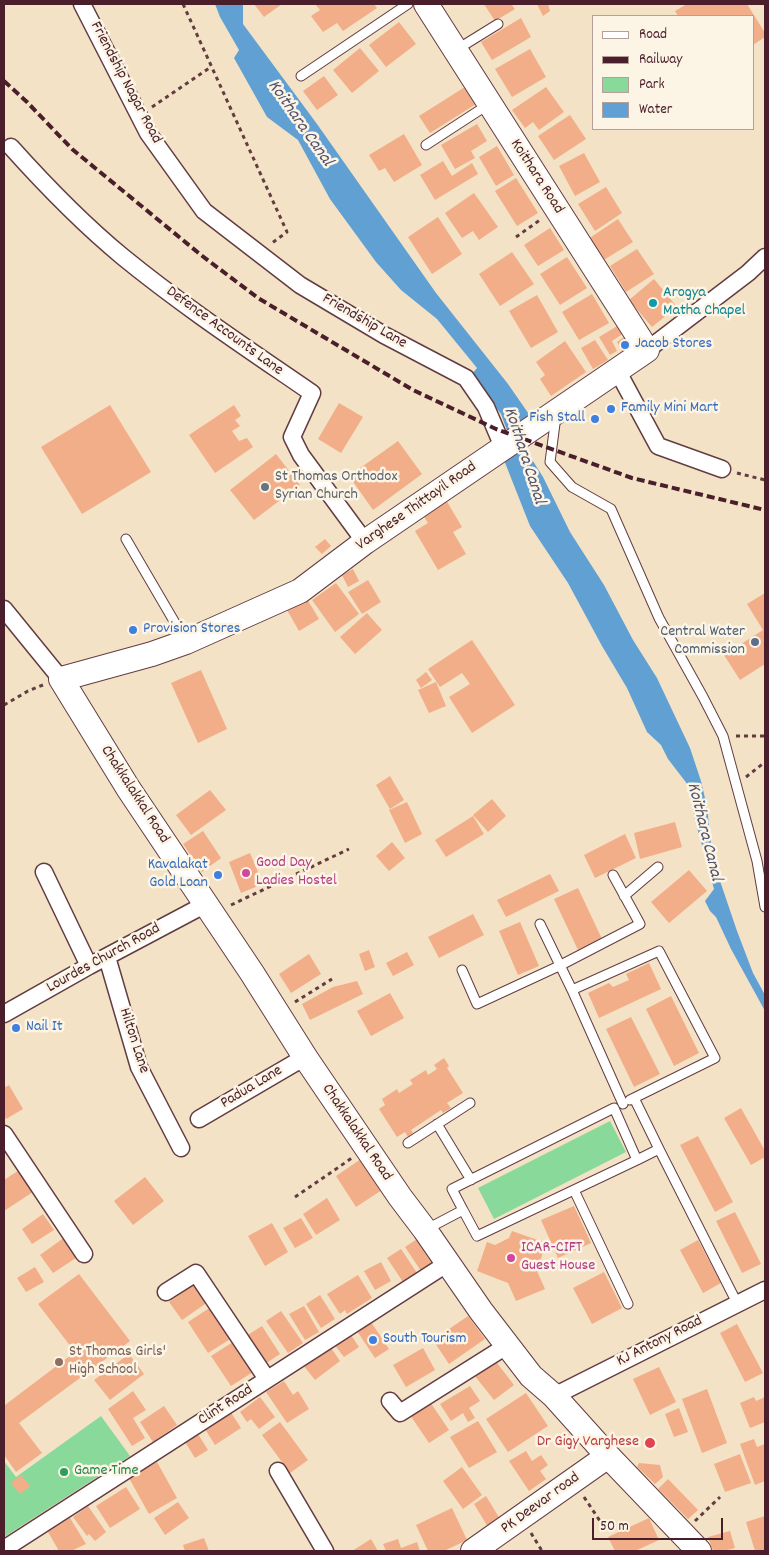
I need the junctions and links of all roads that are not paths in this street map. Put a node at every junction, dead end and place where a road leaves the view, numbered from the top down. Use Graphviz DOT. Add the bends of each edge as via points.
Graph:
graph roads {
  1 [pos="82,4"];
  2 [pos="408,4"];
  3 [pos="426,4"];
  4 [pos="498,24"];
  5 [pos="456,50"];
  6 [pos="301,76"];
  7 [pos="490,104"];
  8 [pos="426,145"];
  9 [pos="12,147"];
  10 [pos="204,211"];
  11 [pos="765,257"];
  12 [pos="647,350"];
  13 [pos="618,370"];
  14 [pos="557,411"];
  15 [pos="503,447"];
  16 [pos="722,469"];
  17 [pos="126,540"];
  18 [pos="365,542"];
  19 [pos="4,609"];
  20 [pos="186,642"];
  21 [pos="61,679"];
  22 [pos="658,867"];
  23 [pos="44,872"];
  24 [pos="613,875"];
  25 [pos="624,896"];
  26 [pos="765,907"];
  27 [pos="209,908"];
  28 [pos="540,924"];
  29 [pos="107,957"];
  30 [pos="90,966"];
  31 [pos="559,966"];
  32 [pos="462,970"];
  33 [pos="572,990"];
  34 [pos="4,1014"];
  35 [pos="304,1057"];
  36 [pos="634,1098"];
  37 [pos="470,1102"];
  38 [pos="623,1104"];
  39 [pos="614,1108"];
  40 [pos="200,1119"];
  41 [pos="437,1124"];
  42 [pos="4,1134"];
  43 [pos="408,1143"];
  44 [pos="181,1148"];
  45 [pos="659,1149"];
  46 [pos="637,1160"];
  47 [pos="471,1180"];
  48 [pos="574,1190"];
  49 [pos="463,1210"];
  50 [pos="425,1230"];
  51 [pos="84,1254"];
  52 [pos="448,1263"];
  53 [pos="765,1290"];
  54 [pos="166,1292"];
  55 [pos="628,1304"];
  56 [pos="737,1304"];
  57 [pos="508,1346"];
  58 [pos="267,1379"];
  59 [pos="554,1396"];
  60 [pos="390,1401"];
  61 [pos="608,1456"];
  62 [pos="278,1471"];
  63 [pos="4,1549"];
  64 [pos="325,1551"];
  65 [pos="473,1551"];
  66 [pos="699,1551"];
  1 -- 10 [label="street, Friendship Nagar Road" via="148,133"];
  2 -- 6 [label="lane"];
  3 -- 5 [label="street, Koithara Road"];
  4 -- 5 [label="lane"];
  5 -- 7 [label="street, Koithara Road"];
  7 -- 8 [label="lane"];
  7 -- 12 [label="street, Koithara Road"];
  9 -- 18 [label="street, Defence Accounts Lane" via="48,187 122,256 200,317 312,393 292,437 301,455"];
  10 -- 15 [label="street, Friendship Lane" via="300,285 384,335 466,378 486,407"];
  11 -- 12 [label="street, Varghese Thittayil Road"];
  12 -- 13 [label="street, Varghese Thittayil Road"];
  13 -- 14 [label="street, Varghese Thittayil Road"];
  13 -- 16 [label="street" via="658,446"];
  14 -- 15 [label="street, Varghese Thittayil Road"];
  14 -- 26 [label="lane" via="550,462 572,487 611,509 659,618 723,736 757,861"];
  15 -- 18 [label="street, Varghese Thittayil Road"];
  17 -- 20 [label="lane"];
  18 -- 20 [label="street, Varghese Thittayil Road" via="300,591"];
  19 -- 21 [label="street"];
  20 -- 21 [label="street, Varghese Thittayil Road"];
  21 -- 27 [label="street, Chakkalakkal Road" via="128,788"];
  22 -- 25 [label="lane"];
  23 -- 30 [label="street"];
  24 -- 25 [label="lane"];
  25 -- 31 [label="lane" via="640,924"];
  27 -- 29 [label="street, Lourdes Church Road"];
  27 -- 35 [label="street, Chakkalakkal Road"];
  28 -- 31 [label="lane"];
  29 -- 30 [label="street, Lourdes Church Road"];
  29 -- 44 [label="street, Hilton Lane" via="139,1067"];
  30 -- 34 [label="street, Lourdes Church Road"];
  31 -- 32 [label="lane" via="477,1004"];
  31 -- 33 [label="lane"];
  33 -- 36 [label="lane" via="659,951 715,1058"];
  33 -- 38 [label="lane"];
  35 -- 40 [label="street, Padua Lane"];
  35 -- 50 [label="street, Chakkalakkal Road"];
  36 -- 38 [label="lane"];
  36 -- 45 [label="lane"];
  37 -- 41 [label="lane"];
  38 -- 39 [label="lane"];
  39 -- 46 [label="lane"];
  39 -- 47 [label="lane"];
  41 -- 43 [label="lane"];
  41 -- 47 [label="lane"];
  42 -- 51 [label="street"];
  45 -- 46 [label="lane"];
  45 -- 56 [label="lane"];
  46 -- 48 [label="lane"];
  47 -- 49 [label="lane" via="452,1189"];
  48 -- 49 [label="lane" via="477,1236"];
  48 -- 55 [label="lane"];
  49 -- 50 [label="lane"];
  50 -- 52 [label="street, Chakkalakkal Road"];
  52 -- 57 [label="street, Chakkalakkal Road"];
  52 -- 58 [label="street, Clint Road"];
  53 -- 56 [label="street, KJ Antony Road"];
  54 -- 58 [label="street" via="196,1273"];
  56 -- 59 [label="street, KJ Antony Road"];
  57 -- 59 [label="street, Chakkalakkal Road" via="531,1376"];
  57 -- 60 [label="street" via="400,1413"];
  58 -- 63 [label="street, Clint Road"];
  59 -- 61 [label="street, Chakkalakkal Road"];
  61 -- 65 [label="street, PK Deevar road"];
  61 -- 66 [label="street, Chakkalakkal Road"];
  62 -- 64 [label="street"];
}
